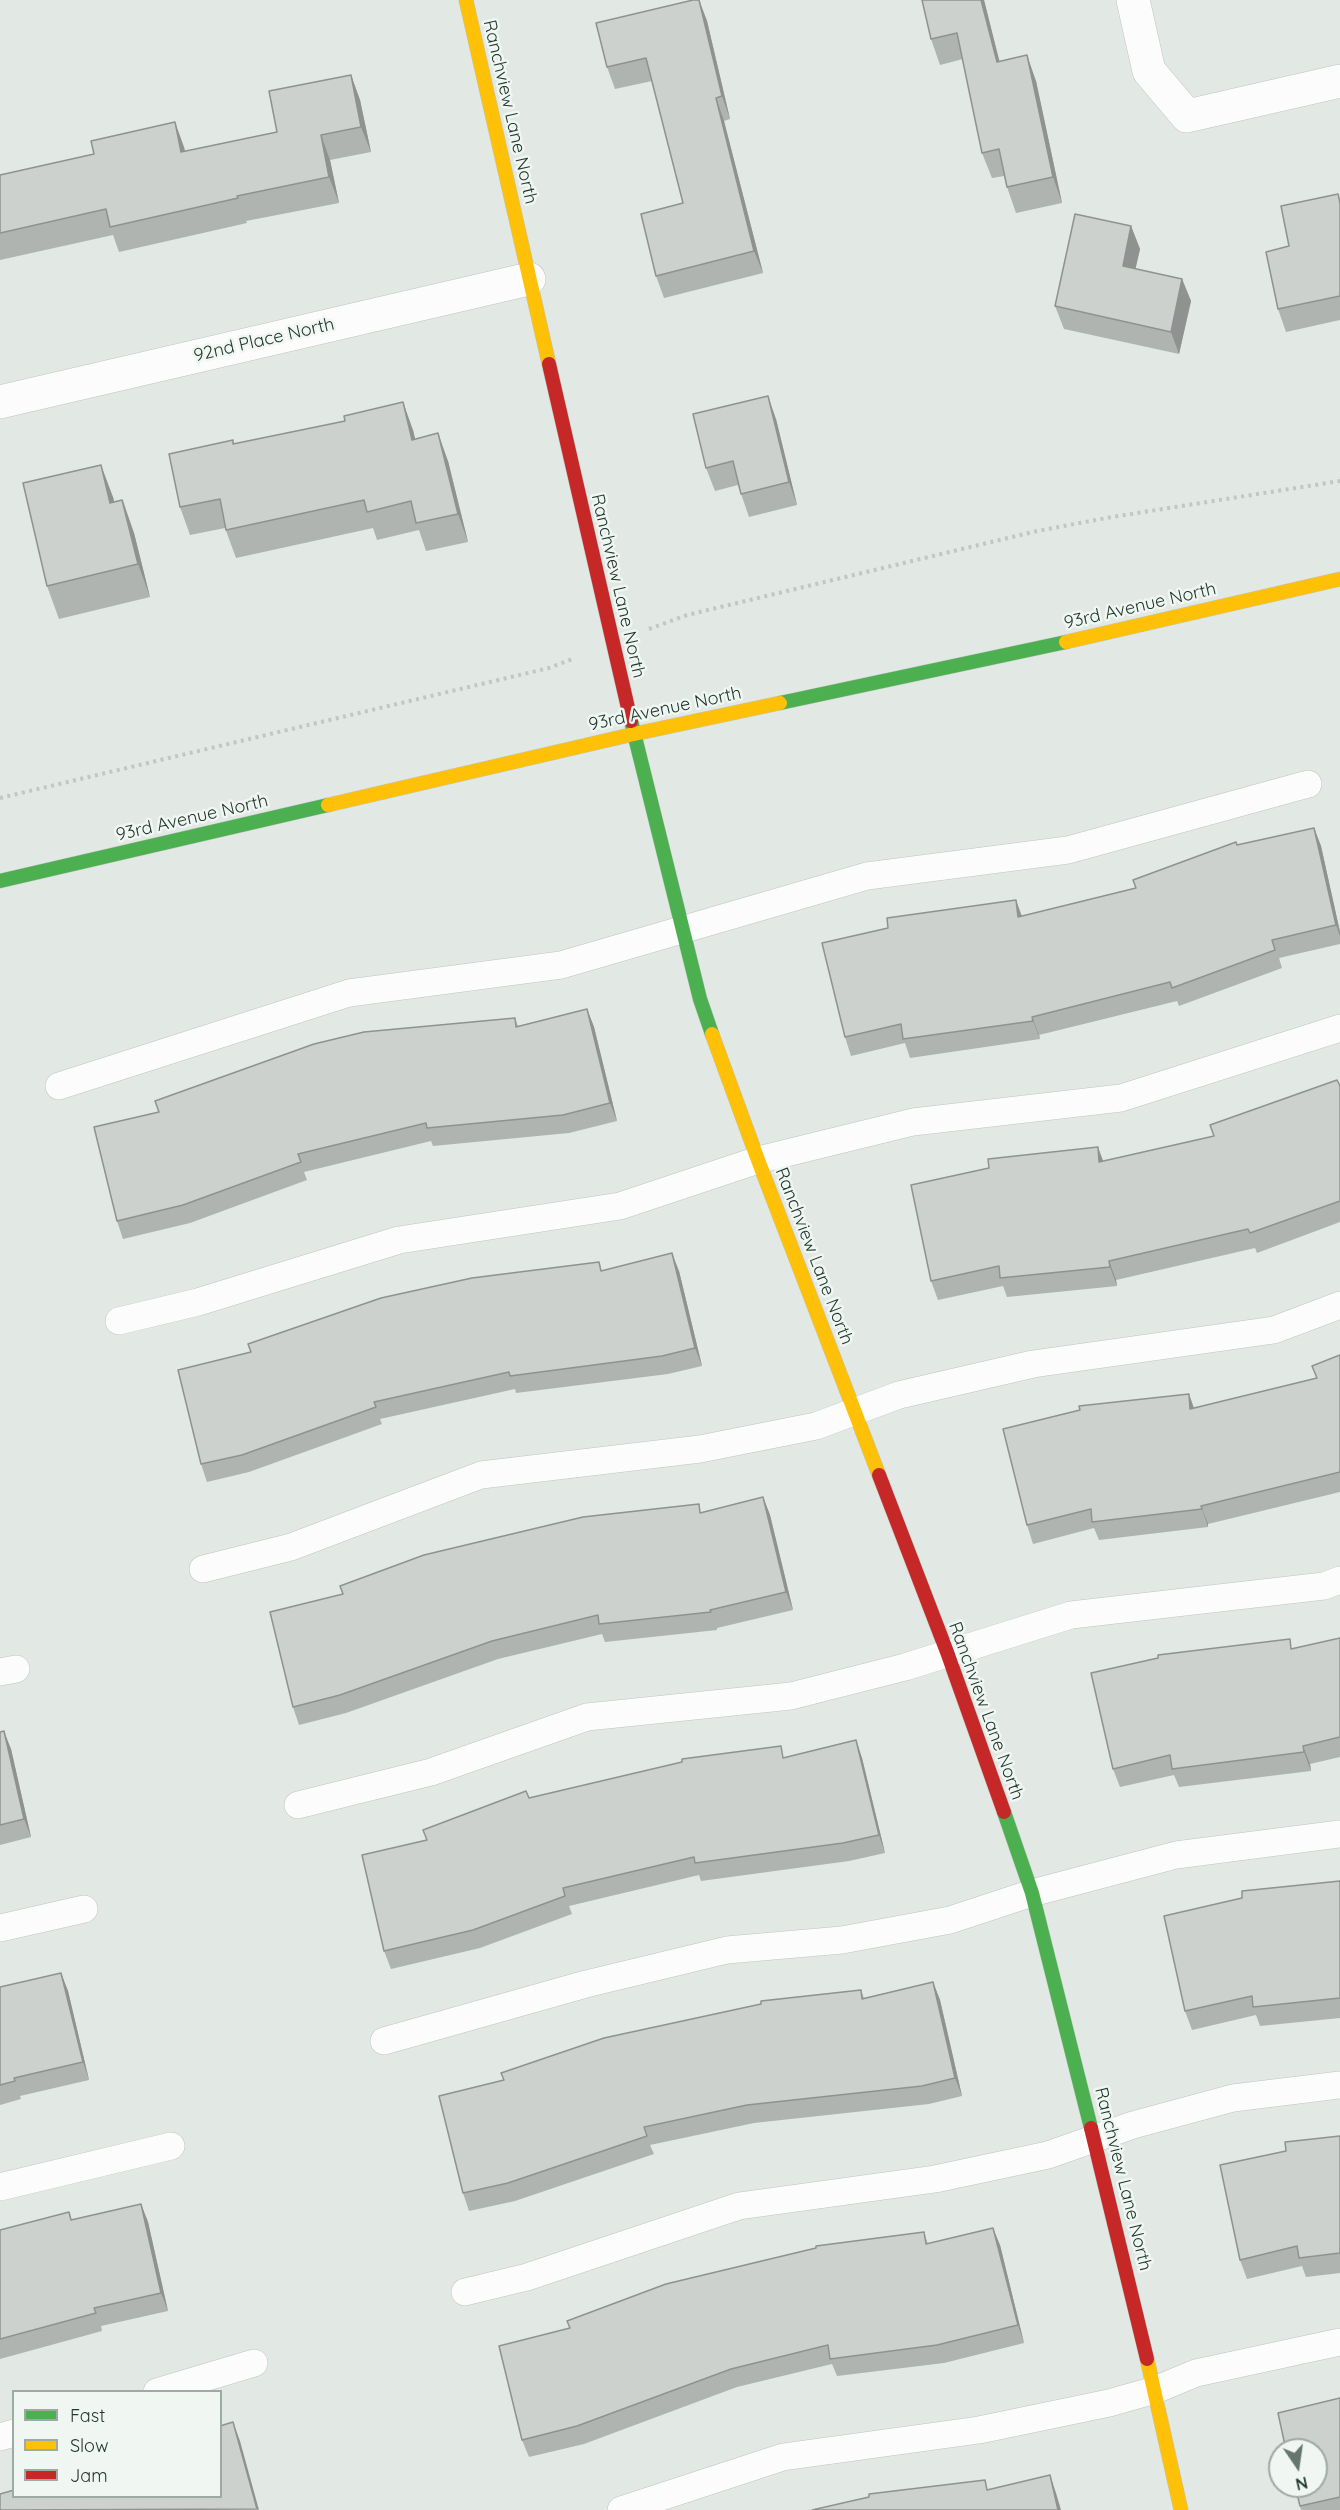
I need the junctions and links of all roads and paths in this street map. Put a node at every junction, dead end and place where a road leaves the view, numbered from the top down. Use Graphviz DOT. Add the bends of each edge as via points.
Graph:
graph roads {
  1 [pos="466,0"];
  2 [pos="1132,0"];
  3 [pos="1340,81"];
  4 [pos="529,279"];
  5 [pos="0,402"];
  6 [pos="1340,481"];
  7 [pos="1340,579"];
  8 [pos="612,643"];
  9 [pos="634,734"];
  10 [pos="1308,784"];
  11 [pos="0,798"];
  12 [pos="0,881"];
  13 [pos="682,931"];
  14 [pos="1340,1028"];
  15 [pos="59,1086"];
  16 [pos="758,1160"];
  17 [pos="1340,1305"];
  18 [pos="119,1321"];
  19 [pos="854,1411"];
  20 [pos="203,1569"];
  21 [pos="1340,1580"];
  22 [pos="947,1652"];
  23 [pos="298,1805"];
  24 [pos="1340,1834"];
  25 [pos="1032,1893"];
  26 [pos="84,1909"];
  27 [pos="0,1928"];
  28 [pos="384,2041"];
  29 [pos="1340,2085"];
  30 [pos="1094,2138"];
  31 [pos="171,2146"];
  32 [pos="0,2187"];
  33 [pos="465,2292"];
  34 [pos="1340,2342"];
  35 [pos="254,2364"];
  36 [pos="161,2390"];
  37 [pos="1155,2390"];
  38 [pos="621,2510"];
  39 [pos="1181,2510"];
  1 -- 4 [label="street, Ranchview Lane North"];
  2 -- 3 [label="street" via="1149,71 1187,116"];
  4 -- 5 [label="street, 92nd Place North"];
  4 -- 8 [label="street, Ranchview Lane North"];
  6 -- 8 [label="path" via="1037,531 687,615"];
  7 -- 9 [label="street, 93rd Avenue North"];
  8 -- 9 [label="street, Ranchview Lane North"];
  8 -- 11 [label="path" via="549,668"];
  9 -- 12 [label="street, 93rd Avenue North"];
  9 -- 13 [label="street, Ranchview Lane North"];
  10 -- 13 [label="lane" via="1068,850 867,876"];
  13 -- 15 [label="lane" via="561,965 349,993"];
  13 -- 16 [label="street, Ranchview Lane North" via="700,999"];
  14 -- 16 [label="lane" via="1121,1098 913,1122"];
  16 -- 18 [label="lane" via="620,1206 399,1240 198,1302"];
  16 -- 19 [label="street, Ranchview Lane North"];
  17 -- 19 [label="lane" via="1274,1330 1033,1364 899,1395"];
  19 -- 20 [label="lane" via="816,1426 700,1449 482,1475 291,1547"];
  19 -- 22 [label="street, Ranchview Lane North"];
  21 -- 22 [label="lane" via="1324,1586 1071,1615"];
  22 -- 23 [label="lane" via="905,1667 791,1696 587,1717 431,1772"];
  22 -- 25 [label="street, Ranchview Lane North"];
  24 -- 25 [label="lane" via="1176,1855"];
  25 -- 28 [label="lane" via="950,1920 842,1940 728,1950 586,1984"];
  25 -- 30 [label="street, Ranchview Lane North"];
  26 -- 27 [label="lane"];
  29 -- 30 [label="lane" via="1233,2098"];
  30 -- 33 [label="lane" via="1048,2155 935,2179 739,2206 527,2277"];
  30 -- 37 [label="street, Ranchview Lane North"];
  31 -- 32 [label="lane"];
  34 -- 37 [label="lane" via="1196,2373"];
  35 -- 36 [label="lane"];
  37 -- 38 [label="lane" via="979,2430 783,2457"];
  37 -- 39 [label="street, Ranchview Lane North"];
}
